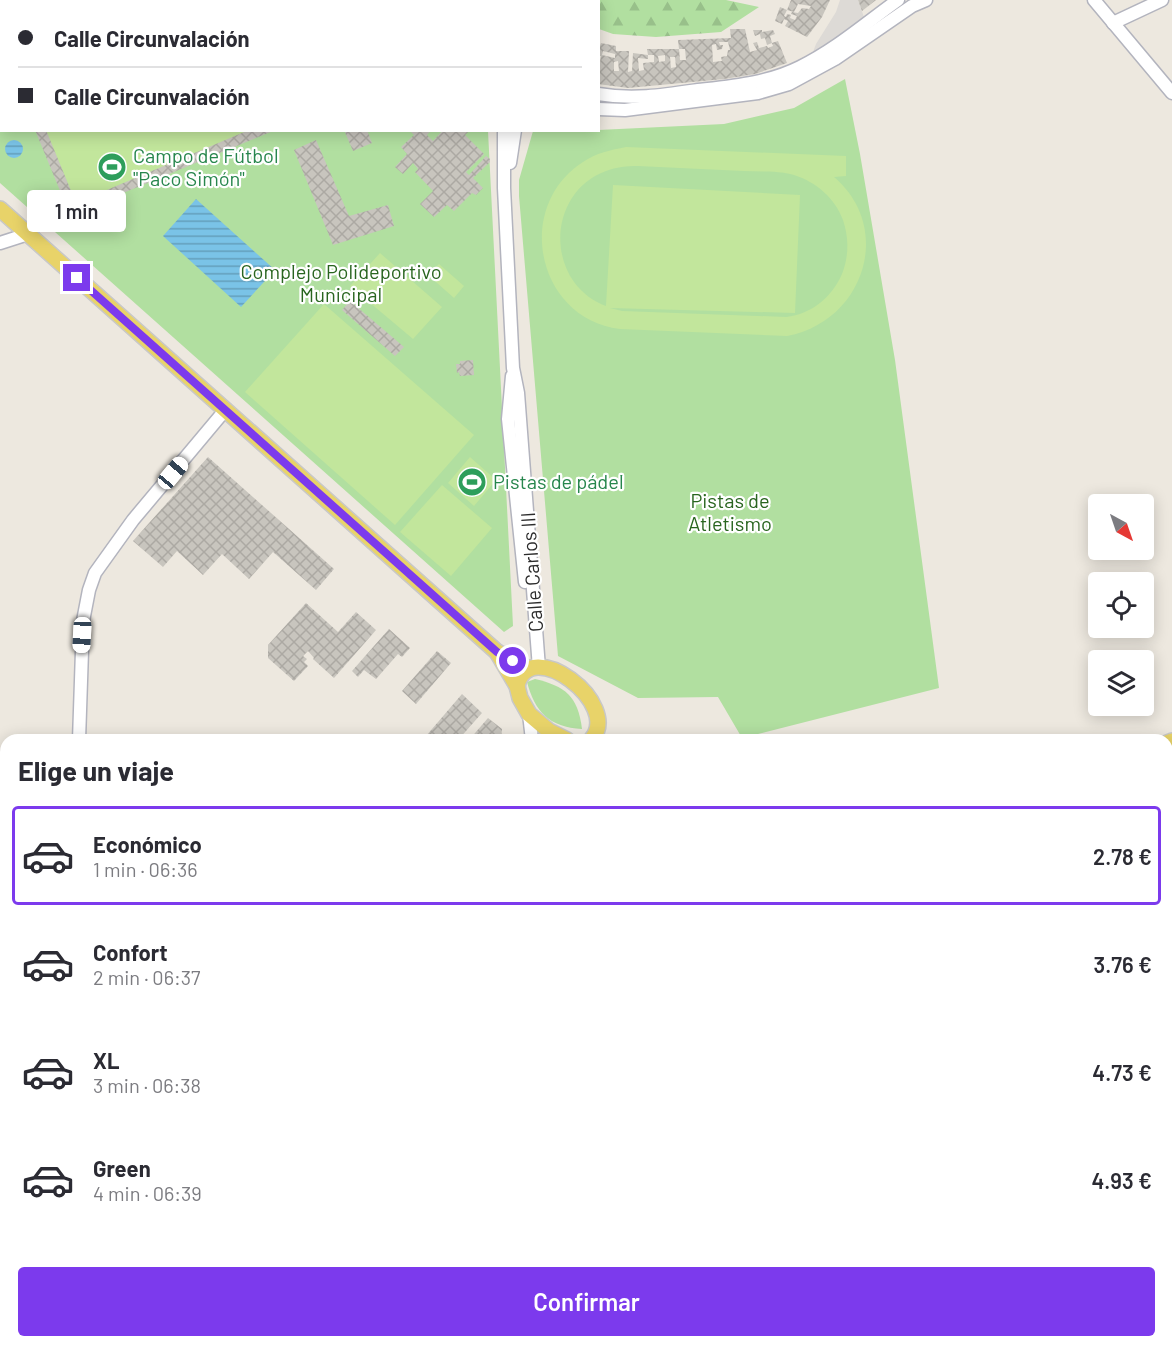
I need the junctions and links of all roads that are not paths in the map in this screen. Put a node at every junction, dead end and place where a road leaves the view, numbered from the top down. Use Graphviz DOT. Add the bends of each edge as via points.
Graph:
graph roads {
  1 [pos="0,0"];
  2 [pos="898,0"];
  3 [pos="926,0"];
  4 [pos="1094,0"];
  5 [pos="1162,0"];
  6 [pos="0,8"];
  7 [pos="1113,23"];
  8 [pos="1172,93"];
  9 [pos="600,94"];
  10 [pos="600,109"];
  11 [pos="504,132"];
  12 [pos="515,132"];
  13 [pos="519,132"];
  14 [pos="511,156"];
  15 [pos="504,188"];
  16 [pos="0,209"];
  17 [pos="28,234"];
  18 [pos="0,243"];
  19 [pos="226,409"];
  20 [pos="497,652"];
  21 [pos="534,668"];
  22 [pos="517,686"];
  23 [pos="529,714"];
  24 [pos="79,734"];
  25 [pos="531,734"];
  26 [pos="555,734"];
  27 [pos="599,734"];
  1 -- 6 [label="street"];
  2 -- 9 [label="street" via="819,57 776,77 639,98"];
  3 -- 10 [label="street" via="789,84 747,94 633,109"];
  4 -- 7 [label="street"];
  5 -- 7 [label="street"];
  7 -- 8 [label="street"];
  11 -- 15 [label="street, Calle Carlos III"];
  12 -- 14 [label="street, Calle Carlos III"];
  13 -- 14 [label="street"];
  14 -- 15 [label="street, Calle Carlos III"];
  15 -- 21 [label="street, Calle Carlos III"];
  16 -- 17 [label="main road"];
  17 -- 18 [label="street"];
  17 -- 19 [label="main road"];
  19 -- 20 [label="main road"];
  19 -- 24 [label="street" via="133,520 95,573 83,621"];
  20 -- 21 [label="main road"];
  20 -- 22 [label="main road"];
  21 -- 22 [label="main road" via="520,675"];
  21 -- 27 [label="main road" via="558,671 577,683 590,701"];
  22 -- 23 [label="main road"];
  23 -- 25 [label="street"];
  23 -- 26 [label="main road"];
}
